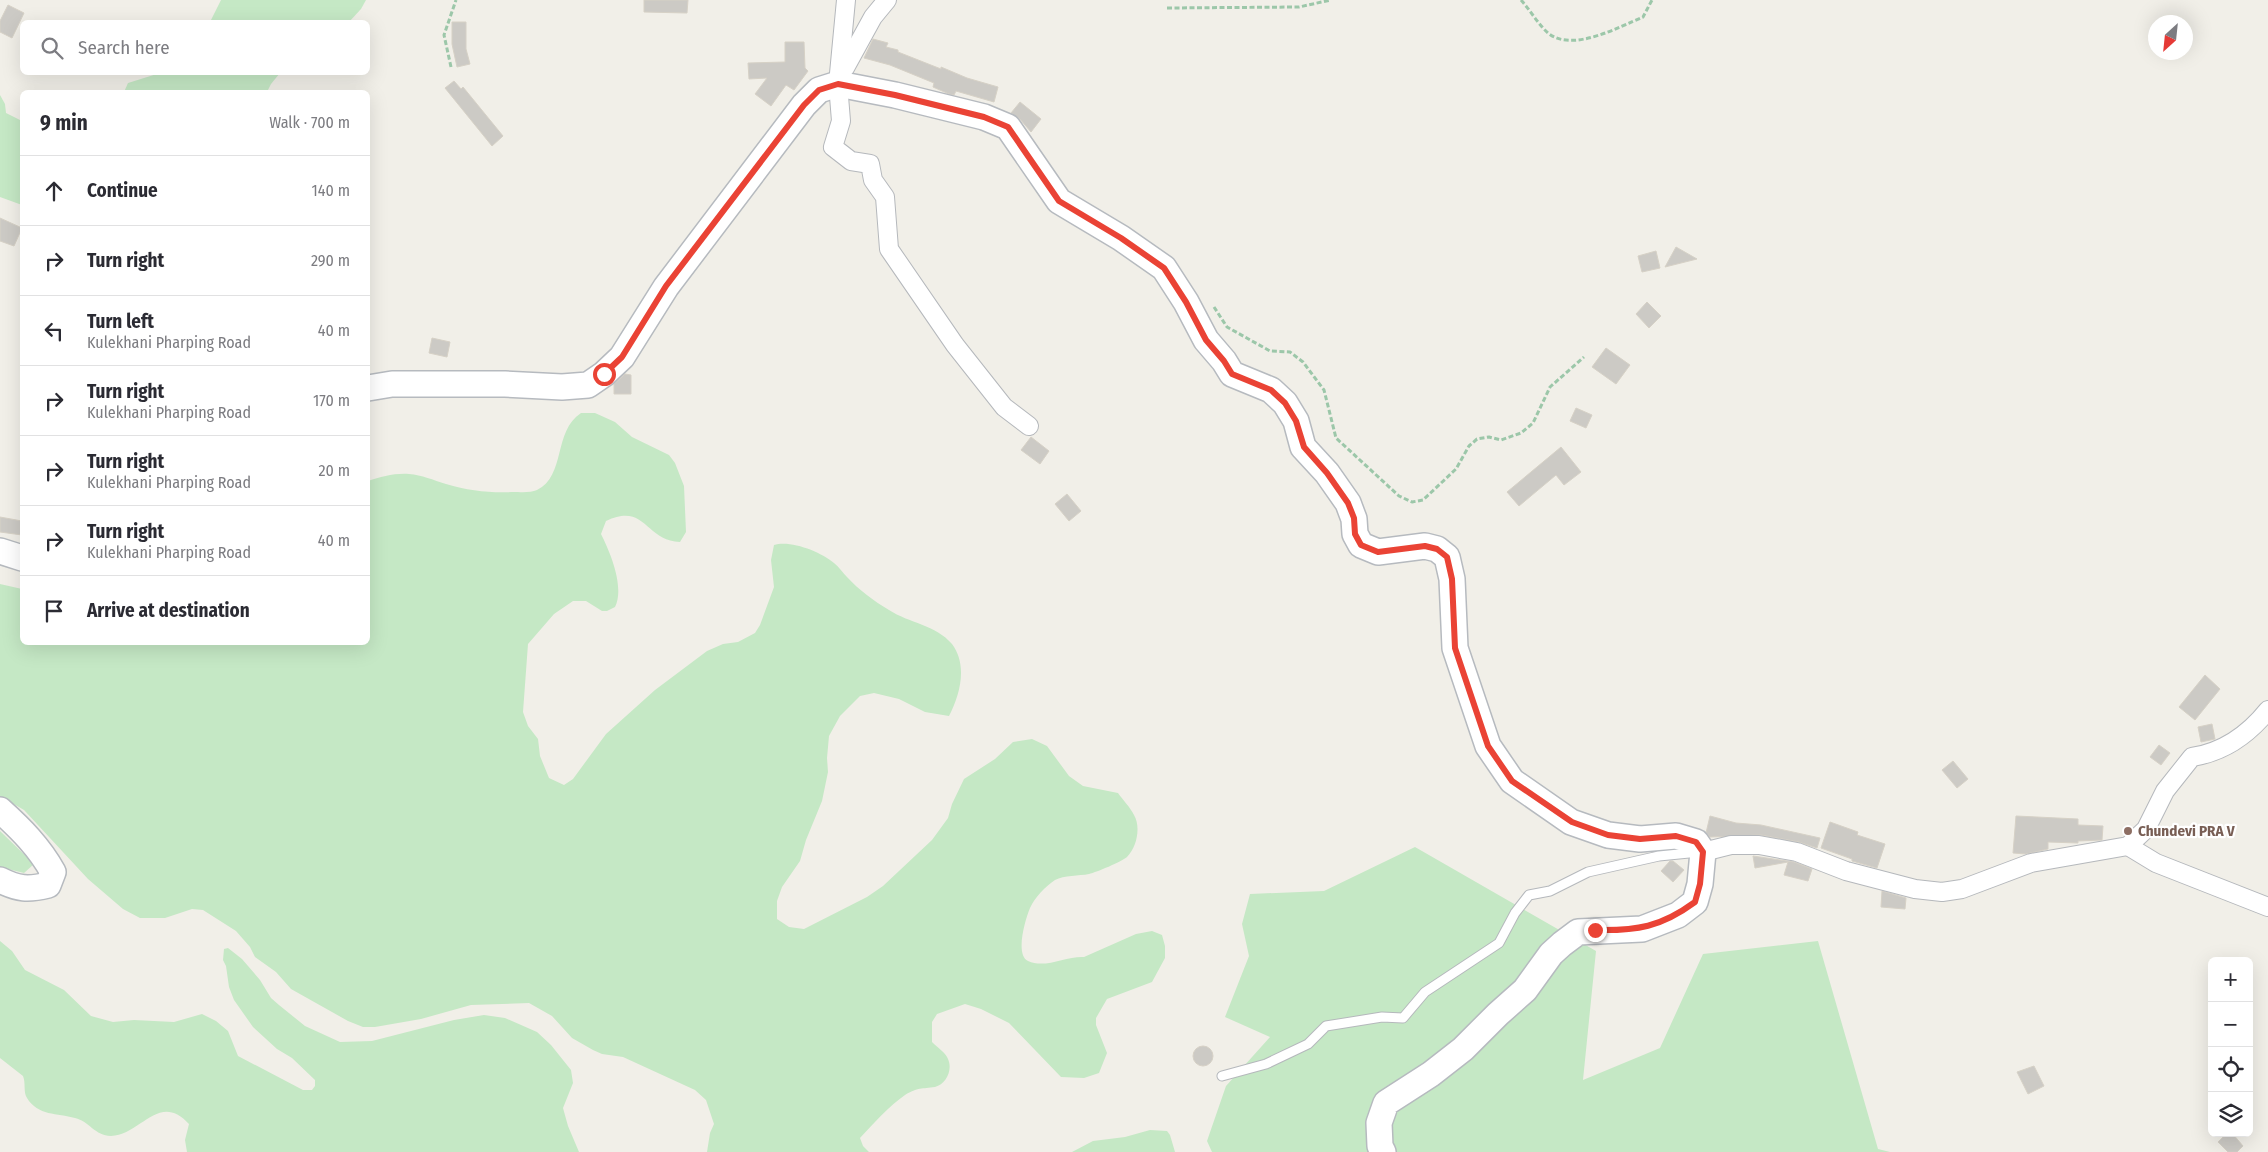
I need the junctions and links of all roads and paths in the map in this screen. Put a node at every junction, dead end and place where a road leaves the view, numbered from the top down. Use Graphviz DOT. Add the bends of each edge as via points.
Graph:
graph roads {
  1 [pos="456,0"];
  2 [pos="846,0"];
  3 [pos="887,0"];
  4 [pos="1331,0"];
  5 [pos="1521,0"];
  6 [pos="1652,0"];
  7 [pos="1168,8"];
  8 [pos="451,67"];
  9 [pos="838,84"];
  10 [pos="1212,304"];
  11 [pos="1584,357"];
  12 [pos="370,388"];
  13 [pos="1029,426"];
  14 [pos="0,551"];
  15 [pos="20,557"];
  16 [pos="2268,710"];
  17 [pos="0,810"];
  18 [pos="2128,846"];
  19 [pos="1703,852"];
  20 [pos="0,880"];
  21 [pos="2268,907"];
  22 [pos="1222,1076"];
  23 [pos="1383,1152"];
  1 -- 8 [label="path" via="444,35"];
  2 -- 9 [label="street"];
  3 -- 9 [label="street" via="854,49"];
  4 -- 7 [label="path" via="1299,7"];
  5 -- 6 [label="path" via="1549,34 1572,41 1589,38 1643,17"];
  9 -- 12 [label="main road" via="819,90 804,105 666,286 622,357 604,374 588,384 562,387 392,384"];
  9 -- 13 [label="street" via="841,121 833,148 851,160 870,164 873,180 885,197 889,249 961,353 1004,407"];
  9 -- 19 [label="main road" via="984,117 1008,127 1059,201 1164,268 1206,340 1232,374 1271,390 1285,403 1296,421 1304,447 1348,503 1361,545 1378,552 1425,546 1437,549 1447,557 1452,579 1455,648 1488,746 1512,781 1572,822 1608,835 1640,839 1676,836 1696,842"];
  10 -- 11 [label="path" via="1228,327 1270,351 1290,352 1304,362 1324,390 1336,438 1399,496 1412,502 1423,500 1456,469 1469,446 1477,439 1489,436 1501,440 1521,434 1533,423 1550,387"];
  14 -- 15 [label="main road"];
  16 -- 18 [label="street" via="2238,740 2208,755 2192,757 2165,791 2146,829"];
  17 -- 20 [label="main road" via="26,833 53,872 48,885 32,889"];
  18 -- 19 [label="street" via="2030,863 1962,889 1942,892 1914,890 1846,871 1797,852 1759,845 1731,845"];
  18 -- 21 [label="street" via="2156,863"];
  19 -- 22 [label="lane" via="1659,856 1588,872 1550,891 1528,895 1499,943 1425,992 1403,1018 1382,1017 1326,1026 1308,1044 1266,1064"];
  19 -- 23 [label="main road" via="1695,902 1678,915 1642,929 1578,932 1551,954 1525,990 1468,1045 1386,1103 1379,1122"];
}
